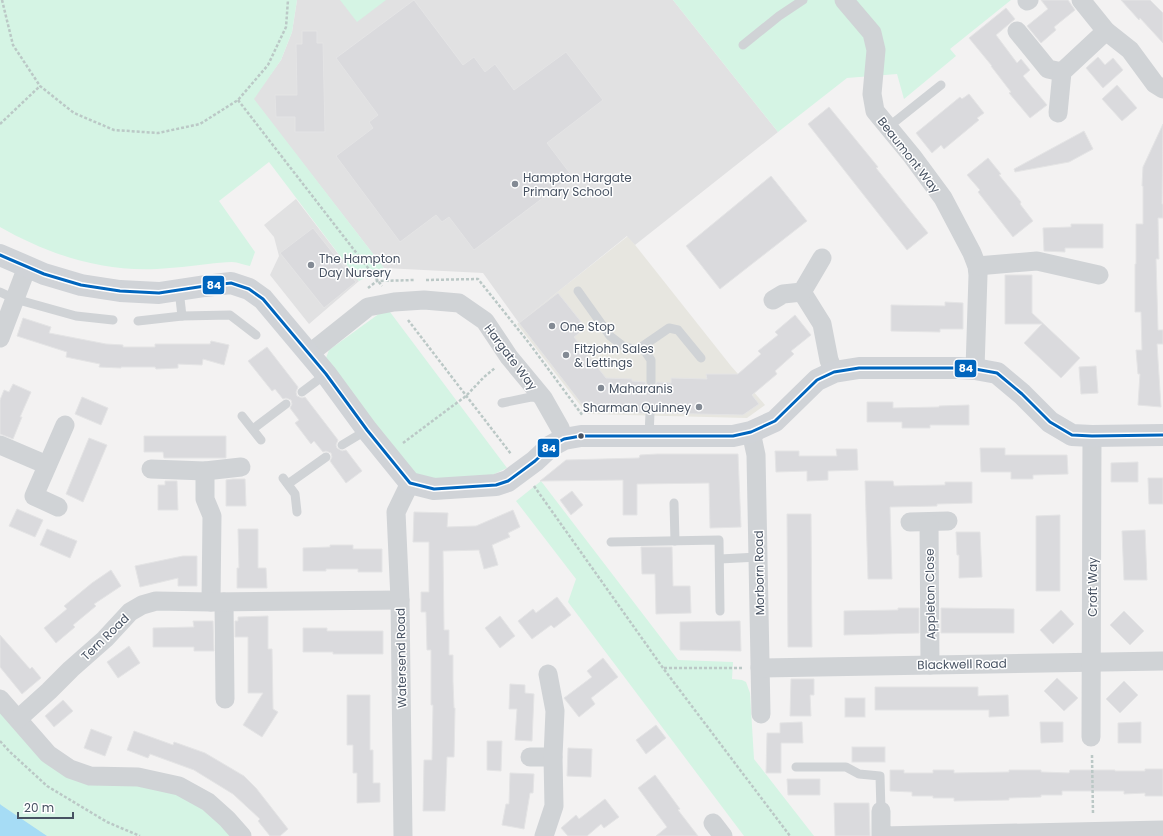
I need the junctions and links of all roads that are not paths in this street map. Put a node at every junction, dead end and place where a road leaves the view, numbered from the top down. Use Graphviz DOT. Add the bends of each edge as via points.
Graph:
graph roads {
  1 [pos="803,0"];
  2 [pos="844,0"];
  3 [pos="1081,0"];
  4 [pos="1017,31"];
  5 [pos="1106,31"];
  6 [pos="743,46"];
  7 [pos="1062,72"];
  8 [pos="941,85"];
  9 [pos="1163,89"];
  10 [pos="1058,113"];
  11 [pos="887,128"];
  12 [pos="0,255"];
  13 [pos="822,258"];
  14 [pos="977,266"];
  15 [pos="27,267"];
  16 [pos="1099,275"];
  17 [pos="179,290"];
  18 [pos="578,291"];
  19 [pos="802,292"];
  20 [pos="8,295"];
  21 [pos="774,300"];
  22 [pos="182,316"];
  23 [pos="113,320"];
  24 [pos="138,321"];
  25 [pos="256,335"];
  26 [pos="0,338"];
  27 [pos="642,347"];
  28 [pos="310,354"];
  29 [pos="701,358"];
  30 [pos="975,369"];
  31 [pos="834,372"];
  32 [pos="326,374"];
  33 [pos="651,382"];
  34 [pos="302,392"];
  35 [pos="543,398"];
  36 [pos="502,403"];
  37 [pos="286,404"];
  38 [pos="650,413"];
  39 [pos="242,416"];
  40 [pos="65,425"];
  41 [pos="253,429"];
  42 [pos="367,430"];
  43 [pos="751,432"];
  44 [pos="1163,435"];
  45 [pos="649,436"];
  46 [pos="1092,436"];
  47 [pos="564,439"];
  48 [pos="261,440"];
  49 [pos="0,445"];
  50 [pos="342,445"];
  51 [pos="326,457"];
  52 [pos="47,465"];
  53 [pos="241,467"];
  54 [pos="151,469"];
  55 [pos="205,471"];
  56 [pos="410,483"];
  57 [pos="674,503"];
  58 [pos="58,507"];
  59 [pos="297,512"];
  60 [pos="948,521"];
  61 [pos="675,541"];
  62 [pos="611,542"];
  63 [pos="758,557"];
  64 [pos="720,559"];
  65 [pos="400,600"];
  66 [pos="218,602"];
  67 [pos="720,610"];
  68 [pos="1163,661"];
  69 [pos="1092,662"];
  70 [pos="930,665"];
  71 [pos="760,668"];
  72 [pos="548,674"];
  73 [pos="0,699"];
  74 [pos="225,699"];
  75 [pos="761,714"];
  76 [pos="18,720"];
  77 [pos="1091,737"];
  78 [pos="530,757"];
  79 [pos="553,757"];
  80 [pos="796,767"];
  81 [pos="881,811"];
  82 [pos="1163,830"];
  83 [pos="242,836"];
  84 [pos="403,836"];
  85 [pos="544,836"];
  1 -- 6 [label="lane"];
  2 -- 11 [label="street, Beaumont Way" via="872,33 876,50 872,94 875,111"];
  3 -- 5 [label="street"];
  4 -- 7 [label="street" via="1048,69"];
  5 -- 7 [label="street"];
  5 -- 9 [label="street" via="1130,50 1155,84"];
  7 -- 10 [label="street"];
  8 -- 11 [label="lane"];
  11 -- 14 [label="street, Beaumont Way" via="912,156 943,198"];
  12 -- 15 [label="street"];
  13 -- 19 [label="street"];
  14 -- 16 [label="street" via="1038,261"];
  14 -- 30 [label="street, Beaumont Way"];
  15 -- 17 [label="street" via="81,285 120,291 159,293"];
  15 -- 20 [label="street"];
  17 -- 22 [label="lane"];
  17 -- 28 [label="street" via="231,283 249,289 263,299"];
  18 -- 27 [label="lane" via="610,336 623,346 637,350"];
  19 -- 21 [label="street" via="783,294"];
  19 -- 31 [label="street" via="822,324"];
  20 -- 23 [label="lane" via="76,316"];
  20 -- 26 [label="street"];
  22 -- 24 [label="lane"];
  22 -- 25 [label="lane" via="230,316"];
  27 -- 29 [label="lane" via="669,328 678,330"];
  27 -- 33 [label="lane" via="651,360"];
  28 -- 32 [label="street"];
  28 -- 35 [label="street, Hargate Way" via="368,307 424,300 459,303 485,321 509,357"];
  30 -- 31 [label="street" via="859,368"];
  30 -- 46 [label="street" via="997,373 1050,422 1072,435"];
  31 -- 43 [label="street" via="817,380 775,421"];
  32 -- 34 [label="lane"];
  32 -- 42 [label="street"];
  35 -- 36 [label="lane" via="531,397"];
  35 -- 47 [label="street, Hargate Way"];
  37 -- 41 [label="lane"];
  38 -- 45 [label="lane"];
  39 -- 41 [label="lane"];
  40 -- 52 [label="street"];
  41 -- 48 [label="lane"];
  42 -- 50 [label="lane"];
  42 -- 56 [label="street"];
  43 -- 45 [label="street" via="733,436"];
  43 -- 63 [label="street, Morborn Road" via="756,455"];
  44 -- 46 [label="street"];
  45 -- 47 [label="street" via="581,436"];
  46 -- 69 [label="street, Croft Way"];
  47 -- 56 [label="street" via="551,446 508,481 496,485 434,489"];
  49 -- 52 [label="street"];
  51 -- 59 [label="lane" via="286,481 295,494"];
  52 -- 58 [label="street" via="34,496"];
  53 -- 55 [label="street"];
  54 -- 55 [label="street"];
  55 -- 66 [label="street" via="205,499 212,516"];
  56 -- 65 [label="street, Watersend Road" via="396,512"];
  57 -- 61 [label="lane"];
  60 -- 70 [label="street, Appleton Close" via="920,522"];
  61 -- 62 [label="lane"];
  61 -- 64 [label="lane" via="720,540"];
  63 -- 64 [label="lane"];
  63 -- 71 [label="street, Morborn Road"];
  64 -- 67 [label="lane"];
  65 -- 66 [label="street, Tern Road"];
  65 -- 84 [label="street, Watersend Road"];
  66 -- 74 [label="street"];
  66 -- 76 [label="street, Tern Road" via="156,601 130,612 105,639"];
  68 -- 69 [label="street, Blackwell Road"];
  69 -- 70 [label="street, Blackwell Road"];
  69 -- 77 [label="street, Croft Way"];
  70 -- 71 [label="street, Blackwell Road"];
  71 -- 75 [label="street, Morborn Road"];
  72 -- 79 [label="street" via="555,712"];
  73 -- 76 [label="street"];
  76 -- 83 [label="street" via="48,754 70,769 90,776 138,777 179,786 208,802"];
  78 -- 79 [label="street"];
  79 -- 85 [label="street" via="554,806"];
  80 -- 81 [label="lane" via="846,767 859,774 880,776"];
  81 -- 82 [label="street" via="881,836"];
}
